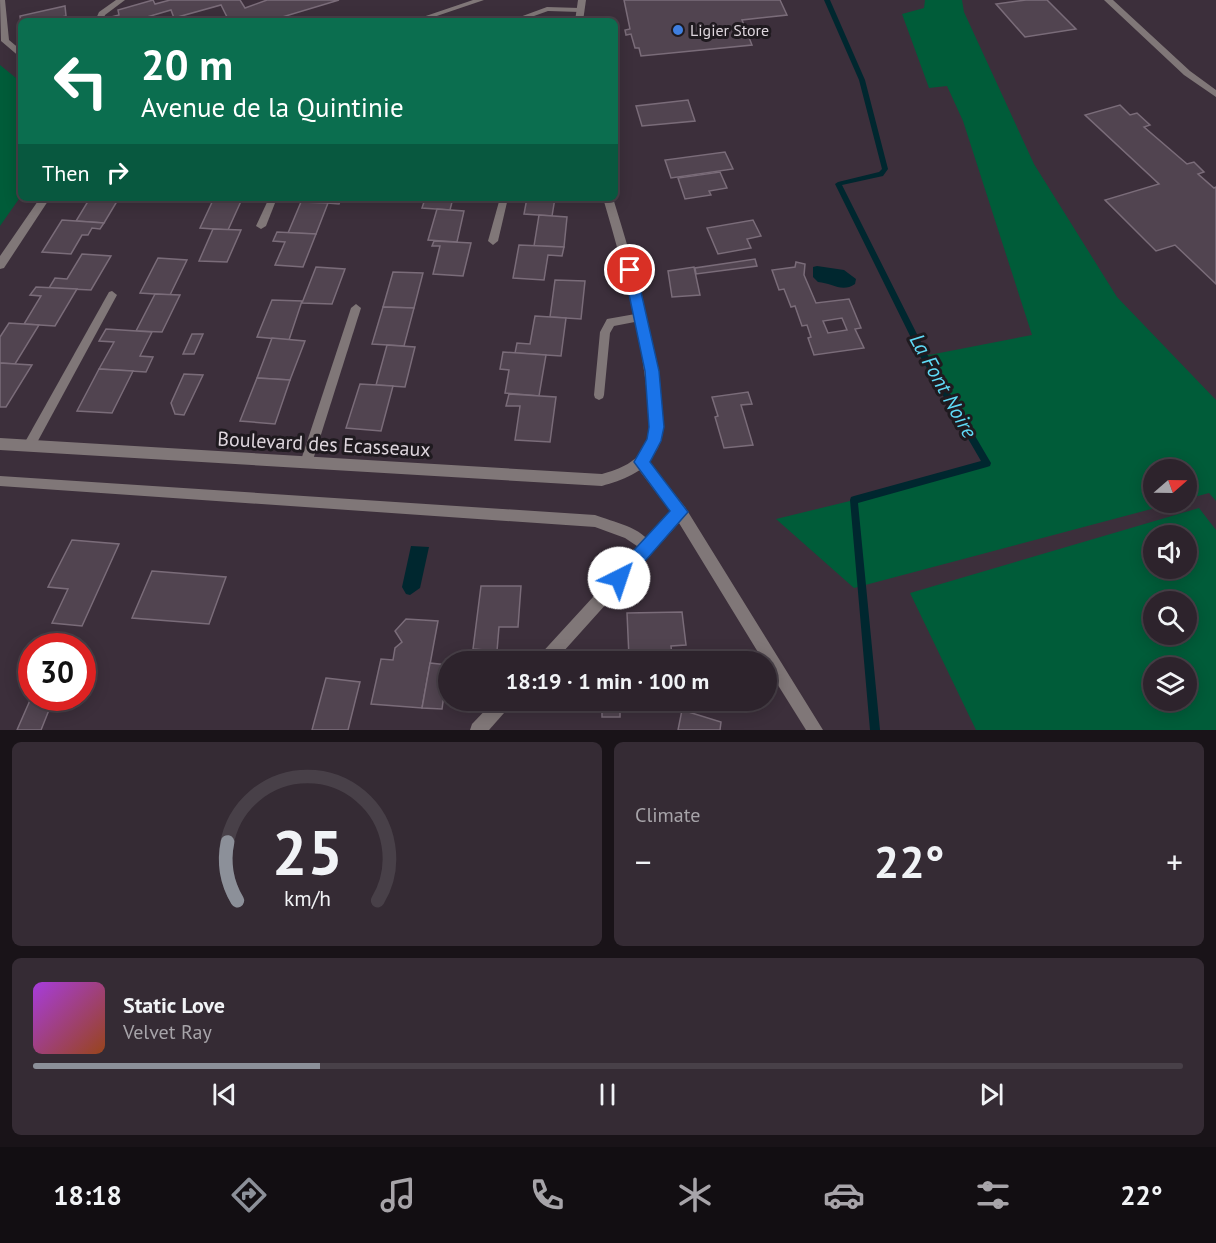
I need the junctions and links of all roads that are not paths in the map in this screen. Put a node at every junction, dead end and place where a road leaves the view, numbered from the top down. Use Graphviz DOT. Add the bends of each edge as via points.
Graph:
graph roads {
  1 [pos="1,0"];
  2 [pos="121,0"];
  3 [pos="480,0"];
  4 [pos="540,0"];
  5 [pos="582,0"];
  6 [pos="1108,0"];
  7 [pos="547,9"];
  8 [pos="580,10"];
  9 [pos="100,18"];
  10 [pos="424,18"];
  11 [pos="522,18"];
  12 [pos="579,18"];
  13 [pos="18,52"];
  14 [pos="1216,94"];
  15 [pos="43,201"];
  16 [pos="272,201"];
  17 [pos="503,201"];
  18 [pos="609,201"];
  19 [pos="261,226"];
  20 [pos="494,241"];
  21 [pos="0,265"];
  22 [pos="112,296"];
  23 [pos="356,308"];
  24 [pos="641,317"];
  25 [pos="599,395"];
  26 [pos="0,444"];
  27 [pos="29,446"];
  28 [pos="641,462"];
  29 [pos="306,463"];
  30 [pos="0,481"];
  31 [pos="680,512"];
  32 [pos="646,546"];
  33 [pos="553,651"];
  34 [pos="496,711"];
  35 [pos="478,730"];
  36 [pos="815,730"];
  1 -- 13 [label="street" via="5,41"];
  2 -- 9 [label="lane"];
  3 -- 10 [label="lane"];
  4 -- 7 [label="lane"];
  5 -- 8 [label="street"];
  6 -- 14 [label="street" via="1187,74"];
  7 -- 8 [label="lane"];
  7 -- 11 [label="lane"];
  8 -- 12 [label="street"];
  15 -- 21 [label="street"];
  16 -- 19 [label="lane"];
  17 -- 20 [label="lane"];
  18 -- 24 [label="street"];
  22 -- 27 [label="lane"];
  23 -- 29 [label="lane"];
  24 -- 25 [label="lane" via="611,322 605,332"];
  24 -- 28 [label="street" via="652,371 656,427 654,441"];
  26 -- 27 [label="street, Boulevard des Ecasseaux"];
  27 -- 29 [label="street, Boulevard des Ecasseaux"];
  28 -- 29 [label="street, Boulevard des Ecasseaux" via="622,475 602,480"];
  28 -- 31 [label="street"];
  30 -- 32 [label="lane" via="595,521 629,533"];
  31 -- 32 [label="street"];
  31 -- 36 [label="street"];
  32 -- 33 [label="street"];
  34 -- 35 [label="street"];
}
